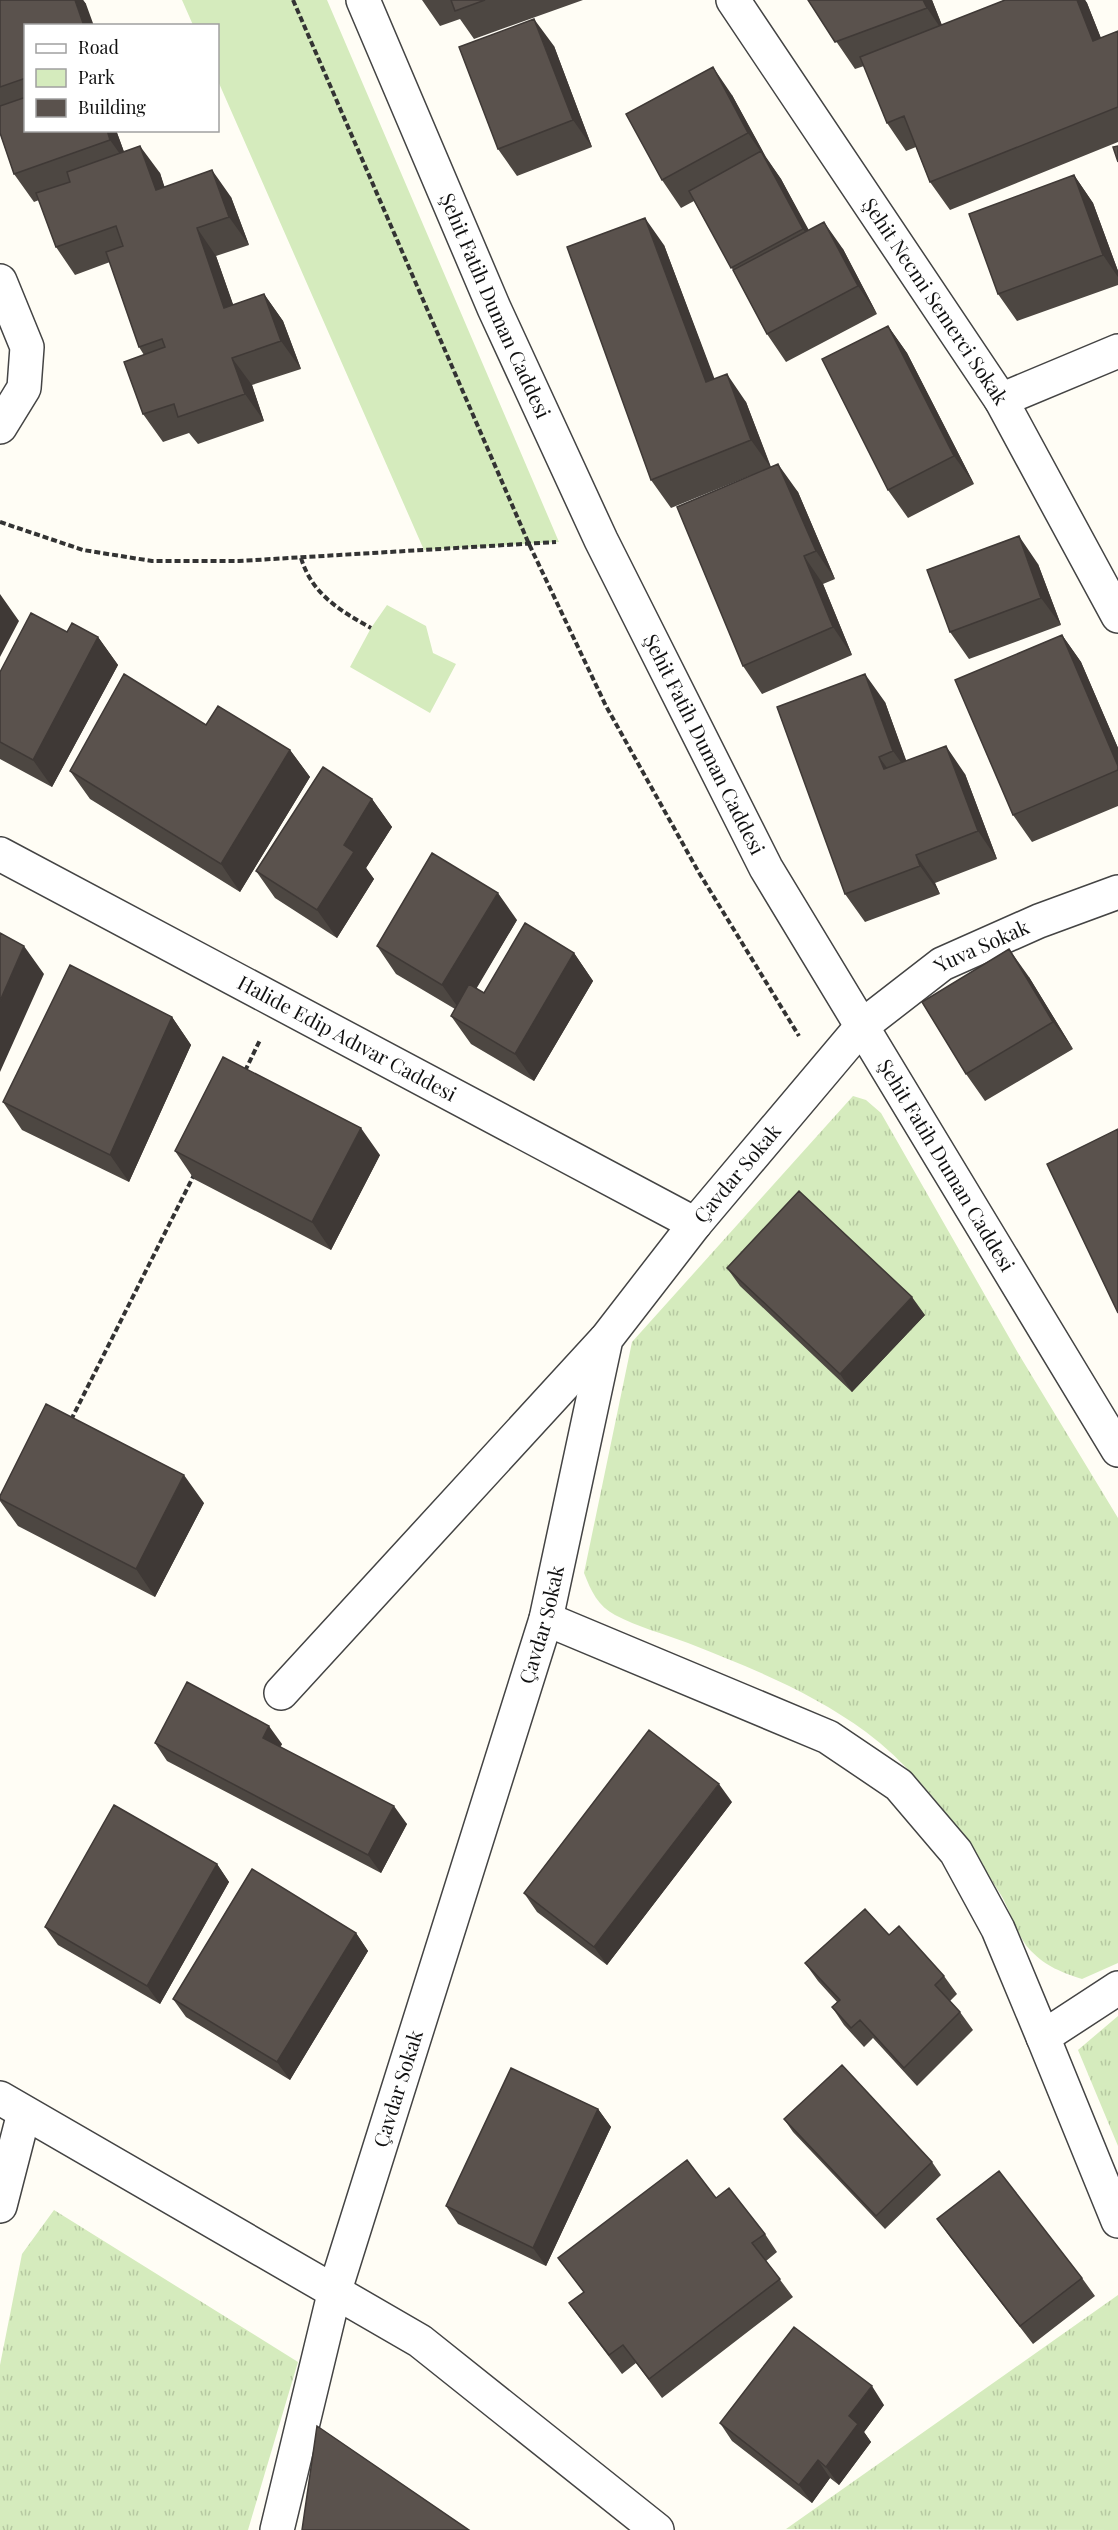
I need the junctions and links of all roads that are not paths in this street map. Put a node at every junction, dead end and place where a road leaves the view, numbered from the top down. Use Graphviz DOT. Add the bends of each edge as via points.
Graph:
graph roads {
  1 [pos="363,0"];
  2 [pos="733,0"];
  3 [pos="0,281"];
  4 [pos="1118,351"];
  5 [pos="1001,400"];
  6 [pos="0,427"];
  7 [pos="1118,616"];
  8 [pos="0,854"];
  9 [pos="1118,892"];
  10 [pos="862,1026"];
  11 [pos="695,1224"];
  12 [pos="606,1339"];
  13 [pos="1118,1449"];
  14 [pos="546,1619"];
  15 [pos="281,1693"];
  16 [pos="1118,1988"];
  17 [pos="1043,2037"];
  18 [pos="12,2106"];
  19 [pos="0,2206"];
  20 [pos="1118,2221"];
  21 [pos="335,2290"];
  22 [pos="277,2530"];
  23 [pos="657,2530"];
  1 -- 10 [label="street, Şehit Fatih Duman Caddesi" via="494,308 602,540 766,868"];
  2 -- 5 [label="street, Şehit Necmi Semerci Sokak"];
  3 -- 6 [label="street" via="27,347 24,388"];
  4 -- 5 [label="street"];
  5 -- 7 [label="street, Şehit Necmi Semerci Sokak"];
  8 -- 11 [label="street, Halide Edip Adıvar Caddesi"];
  9 -- 10 [label="street, Yuva Sokak" via="1039,921 942,964"];
  10 -- 11 [label="street, Çavdar Sokak"];
  10 -- 13 [label="street, Şehit Fatih Duman Caddesi"];
  11 -- 12 [label="street, Çavdar Sokak"];
  12 -- 14 [label="street, Çavdar Sokak"];
  12 -- 15 [label="street"];
  14 -- 17 [label="street" via="828,1737 898,1785 956,1852 998,1929"];
  14 -- 21 [label="street, Çavdar Sokak"];
  16 -- 17 [label="street"];
  17 -- 20 [label="street"];
  18 -- 19 [label="street"];
  18 -- 21 [label="street"];
  21 -- 22 [label="street, Çavdar Sokak"];
  21 -- 23 [label="street" via="420,2341"];
}
